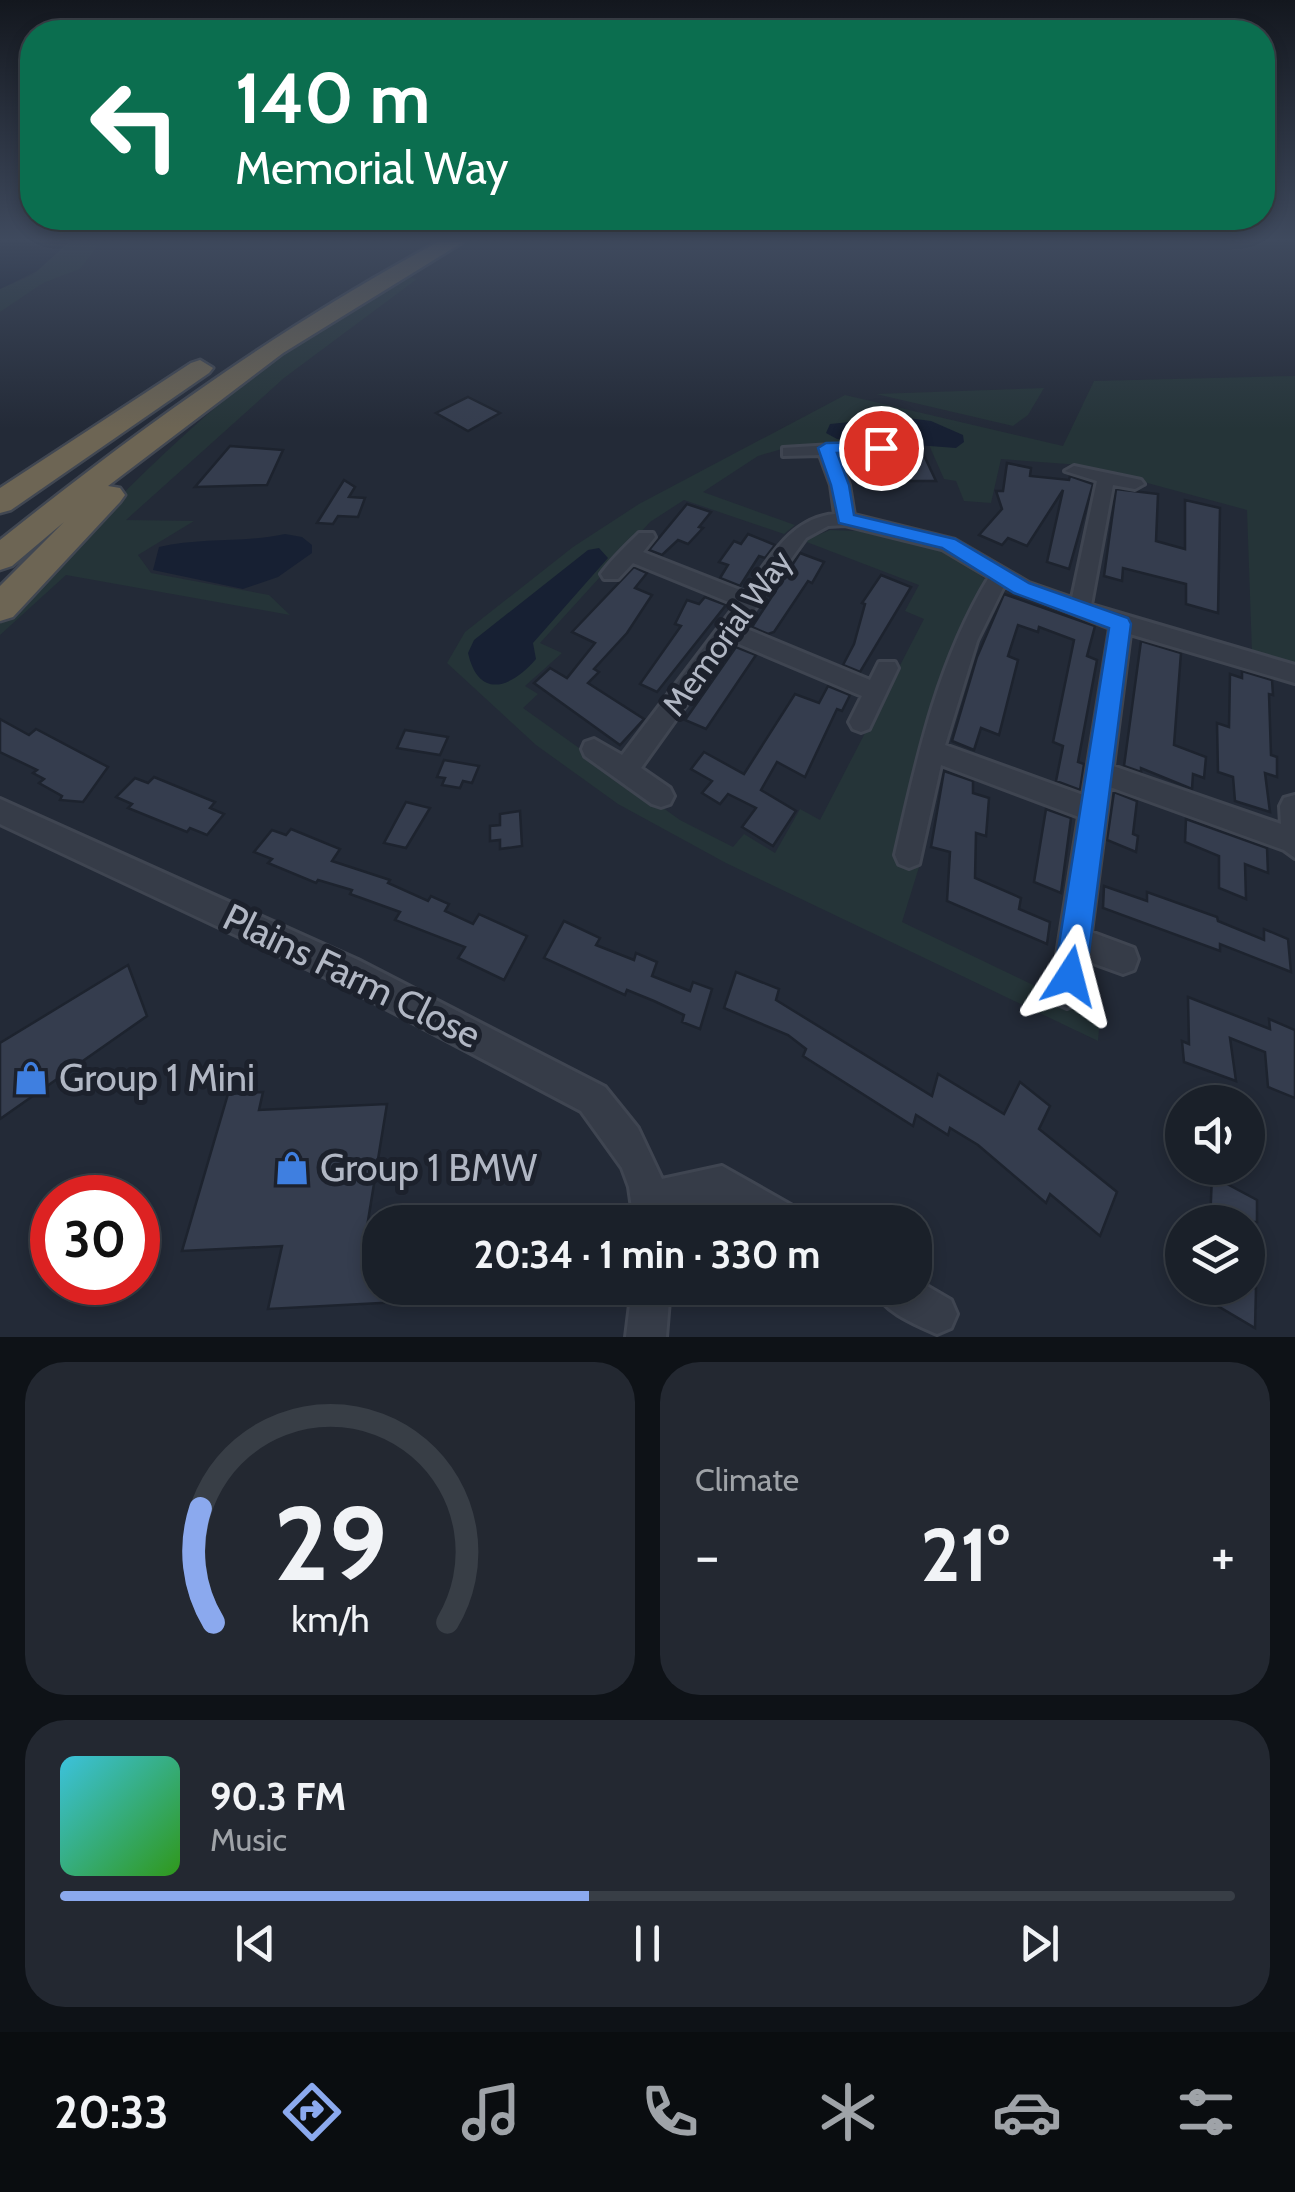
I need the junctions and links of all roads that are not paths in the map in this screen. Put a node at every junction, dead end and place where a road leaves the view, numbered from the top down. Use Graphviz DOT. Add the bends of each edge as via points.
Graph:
graph roads {
  1 [pos="324,304"];
  2 [pos="330,304"];
  3 [pos="286,327"];
  4 [pos="826,448"];
  5 [pos="881,448"];
  6 [pos="788,452"];
  7 [pos="1074,471"];
  8 [pos="1106,478"];
  9 [pos="1135,484"];
  10 [pos="0,503"];
  11 [pos="845,519"];
  12 [pos="0,528"];
  13 [pos="646,537"];
  14 [pos="629,554"];
  15 [pos="0,558"];
  16 [pos="611,574"];
  17 [pos="1000,576"];
  18 [pos="749,602"];
  19 [pos="0,608"];
  20 [pos="1080,609"];
  21 [pos="1120,624"];
  22 [pos="730,631"];
  23 [pos="887,668"];
  24 [pos="1295,674"];
  25 [pos="874,691"];
  26 [pos="861,722"];
  27 [pos="594,750"];
  28 [pos="932,751"];
  29 [pos="625,770"];
  30 [pos="1101,773"];
  31 [pos="661,796"];
  32 [pos="1293,806"];
  33 [pos="0,811"];
  34 [pos="1094,811"];
  35 [pos="1295,843"];
  36 [pos="910,854"];
  37 [pos="1076,942"];
  38 [pos="1123,959"];
  39 [pos="1067,992"];
  40 [pos="650,1205"];
  41 [pos="668,1205"];
  42 [pos="757,1205"];
  43 [pos="649,1305"];
  44 [pos="921,1305"];
  45 [pos="937,1314"];
  46 [pos="646,1337"];
  1 -- 3 [label="highway"];
  2 -- 3 [label="highway"];
  3 -- 10 [label="highway" via="136,410"];
  3 -- 12 [label="highway" via="134,422"];
  3 -- 15 [label="highway"];
  3 -- 19 [label="highway" via="240,382 157,446"];
  4 -- 5 [label="street"];
  4 -- 6 [label="street"];
  4 -- 11 [label="street"];
  7 -- 8 [label="street"];
  8 -- 9 [label="street"];
  8 -- 20 [label="street"];
  11 -- 17 [label="street" via="948,544"];
  11 -- 18 [label="street, Memorial Way" via="799,534"];
  13 -- 14 [label="street"];
  14 -- 16 [label="street"];
  14 -- 18 [label="street"];
  17 -- 20 [label="street"];
  17 -- 28 [label="street" via="958,662"];
  18 -- 22 [label="street, Memorial Way"];
  20 -- 21 [label="street"];
  21 -- 24 [label="street"];
  21 -- 30 [label="street"];
  22 -- 25 [label="street"];
  22 -- 29 [label="street, Memorial Way"];
  23 -- 25 [label="street"];
  25 -- 26 [label="street"];
  27 -- 29 [label="street"];
  28 -- 34 [label="street"];
  28 -- 36 [label="street"];
  29 -- 31 [label="street"];
  30 -- 34 [label="street"];
  30 -- 35 [label="street"];
  32 -- 35 [label="street"];
  33 -- 40 [label="street, Plains Farm Close" via="347,970 593,1099 619,1128"];
  34 -- 37 [label="street"];
  37 -- 38 [label="street"];
  37 -- 39 [label="street"];
  41 -- 42 [label="street, Plains Farm Close" via="722,1184"];
  43 -- 46 [label="street"];
  44 -- 45 [label="street"];
}
